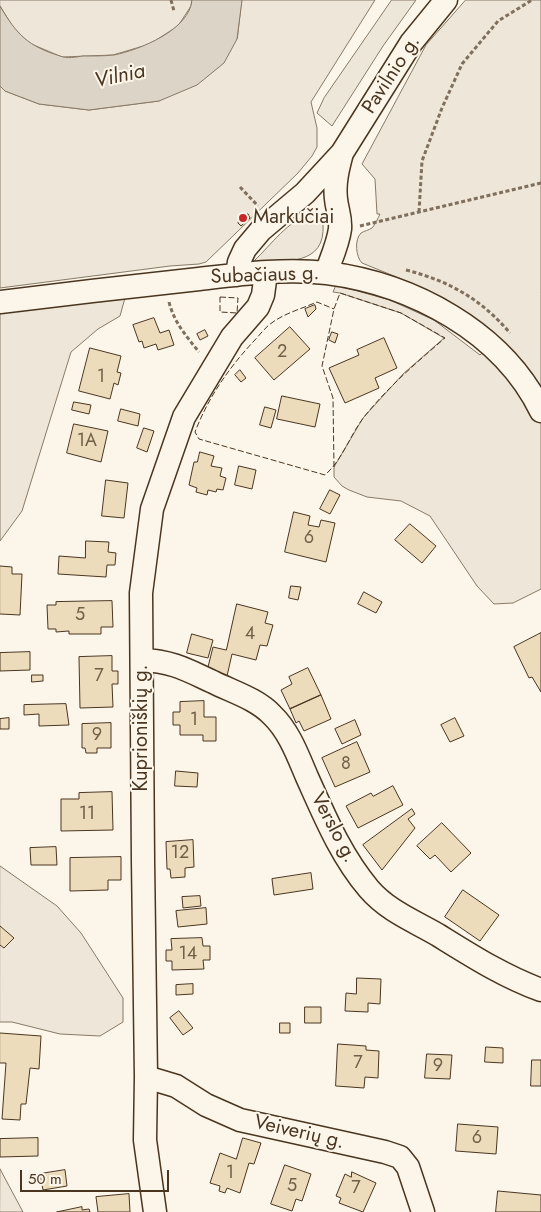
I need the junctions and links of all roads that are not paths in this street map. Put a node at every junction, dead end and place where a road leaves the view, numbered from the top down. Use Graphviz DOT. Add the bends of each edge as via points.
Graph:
graph roads {
  1 [pos="446,0"];
  2 [pos="342,153"];
  3 [pos="305,193"];
  4 [pos="336,200"];
  5 [pos="266,273"];
  6 [pos="326,273"];
  7 [pos="238,275"];
  8 [pos="0,302"];
  9 [pos="541,411"];
  10 [pos="142,660"];
  11 [pos="541,990"];
  12 [pos="146,1077"];
  13 [pos="155,1212"];
  14 [pos="423,1212"];
  1 -- 2 [label="street, Pavilnio g." via="411,42"];
  2 -- 3 [label="street, Pavilnio g."];
  2 -- 4 [label="street, Pavilnio g." via="337,171"];
  3 -- 4 [label="street" via="323,194"];
  3 -- 7 [label="street, Pavilnio g." via="261,230 245,249"];
  4 -- 6 [label="street, Pavilnio g." via="340,231"];
  5 -- 6 [label="street, Subačiaus g."];
  5 -- 7 [label="street, Subačiaus g."];
  5 -- 10 [label="street, Kuprioniškių g." via="258,308 232,337 184,416 152,509 142,593"];
  6 -- 9 [label="street, Subačiaus g." via="392,288 461,321 497,349"];
  7 -- 8 [label="street, Subačiaus g."];
  10 -- 11 [label="street, Verslo g." via="175,665 255,702 272,715 296,753 345,857 385,905 485,964"];
  10 -- 12 [label="street, Kuprioniškių g."];
  12 -- 13 [label="street, Kuprioniškių g." via="146,1140"];
  12 -- 14 [label="street, Veiverių g." via="176,1086 206,1105 240,1120 400,1157 408,1167"];
}
